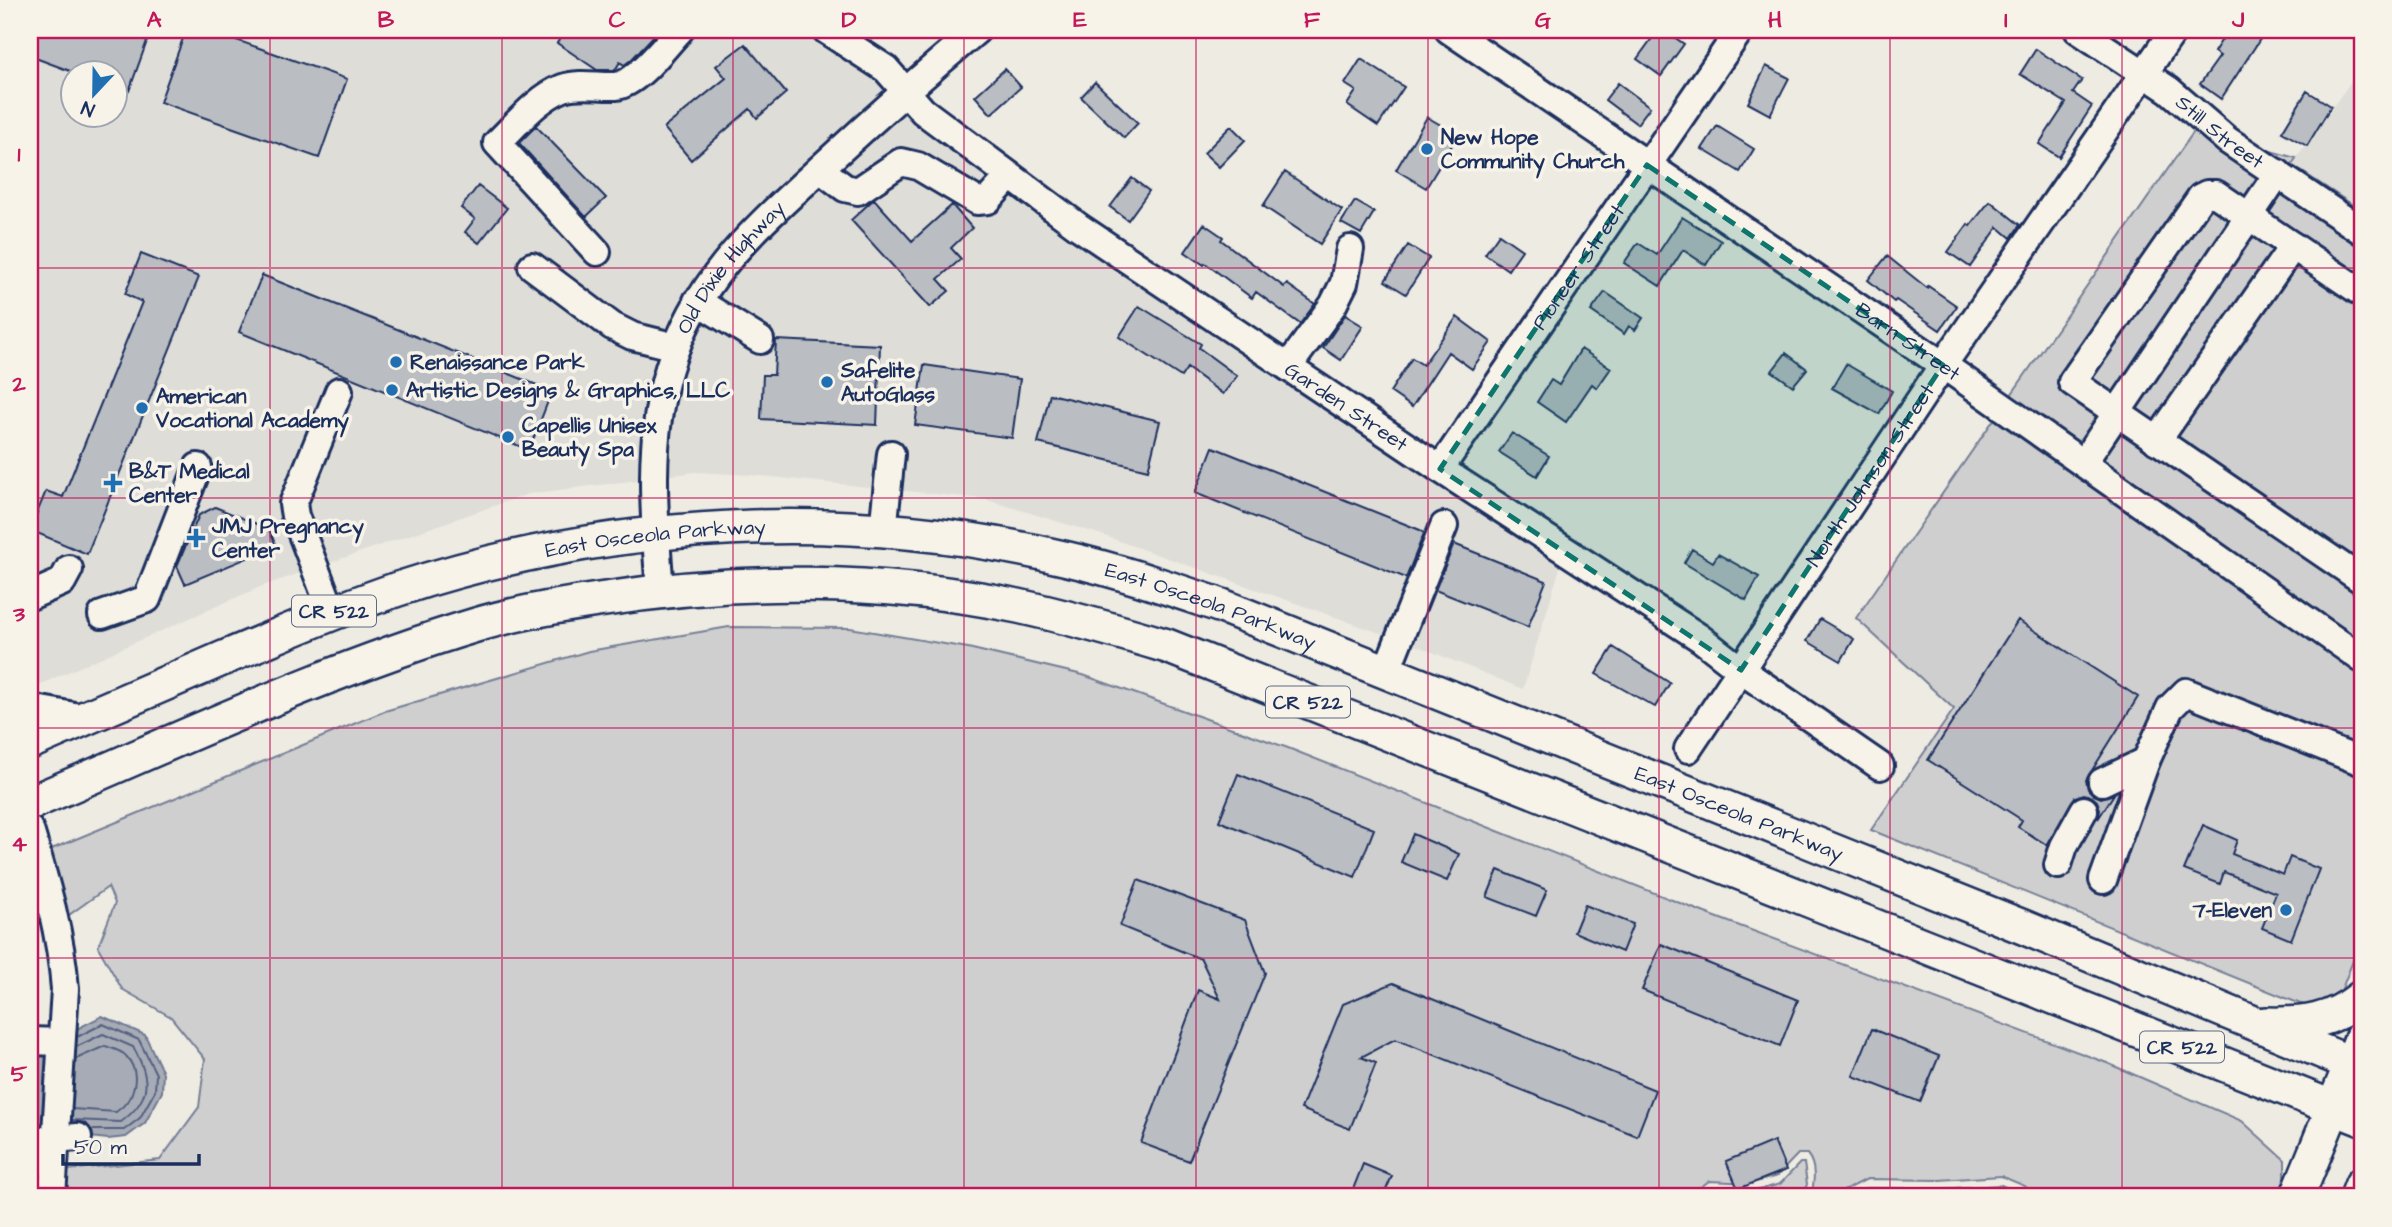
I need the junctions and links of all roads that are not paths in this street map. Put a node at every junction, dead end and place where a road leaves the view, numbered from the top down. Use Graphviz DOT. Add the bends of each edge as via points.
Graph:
graph roads {
  1 [pos="680,30"];
  2 [pos="825,30"];
  3 [pos="977,30"];
  4 [pos="1449,30"];
  5 [pos="1740,30"];
  6 [pos="2078,30"];
  7 [pos="2174,30"];
  8 [pos="2143,75"];
  9 [pos="904,92"];
  10 [pos="1647,165"];
  11 [pos="820,169"];
  12 [pos="2278,173"];
  13 [pos="1010,176"];
  14 [pos="2249,216"];
  15 [pos="2362,231"];
  16 [pos="2293,246"];
  17 [pos="1350,249"];
  18 [pos="597,252"];
  19 [pos="532,266"];
  20 [pos="2362,293"];
  21 [pos="698,301"];
  22 [pos="760,340"];
  23 [pos="676,347"];
  24 [pos="1943,365"];
  25 [pos="1288,367"];
  26 [pos="339,391"];
  27 [pos="2117,414"];
  28 [pos="2157,442"];
  29 [pos="891,454"];
  30 [pos="2083,463"];
  31 [pos="198,467"];
  32 [pos="1440,469"];
  33 [pos="1444,526"];
  34 [pos="883,531"];
  35 [pos="655,533"];
  36 [pos="69,569"];
  37 [pos="2362,580"];
  38 [pos="660,590"];
  39 [pos="30,596"];
  40 [pos="332,612"];
  41 [pos="102,615"];
  42 [pos="2362,659"];
  43 [pos="1741,670"];
  44 [pos="1386,672"];
  45 [pos="30,708"];
  46 [pos="85,718"];
  47 [pos="30,742"];
  48 [pos="1688,749"];
  49 [pos="2146,761"];
  50 [pos="2362,762"];
  51 [pos="1880,766"];
  52 [pos="2102,782"];
  53 [pos="30,803"];
  54 [pos="2084,810"];
  55 [pos="30,830"];
  56 [pos="2058,865"];
  57 [pos="2103,880"];
  58 [pos="2362,997"];
  59 [pos="2253,1024"];
  60 [pos="39,1040"];
  61 [pos="2359,1056"];
  62 [pos="2348,1113"];
  63 [pos="67,1137"];
  64 [pos="30,1141"];
  65 [pos="2362,1184"];
  66 [pos="52,1197"];
  67 [pos="2297,1197"];
  68 [pos="2357,1197"];
  1 -- 18 [label="street" via="640,74 619,86 565,87 547,97 497,143"];
  2 -- 9 [label="street, Garden Street" via="886,69"];
  3 -- 9 [label="street, Old Dixie Highway"];
  4 -- 10 [label="street, Barn Street"];
  5 -- 10 [label="street, Pioneer Street"];
  6 -- 8 [label="street, Still Street"];
  7 -- 8 [label="street, North Johnson Street"];
  8 -- 12 [label="street, Still Street"];
  8 -- 24 [label="street, North Johnson Street"];
  9 -- 11 [label="street, Old Dixie Highway"];
  9 -- 13 [label="street, Garden Street" via="922,111"];
  10 -- 24 [label="street, Barn Street"];
  10 -- 32 [label="street, Pioneer Street"];
  11 -- 13 [label="street" via="845,188 858,191 901,162 918,166 978,201 988,200"];
  11 -- 21 [label="street, Old Dixie Highway" via="752,231 719,268"];
  12 -- 14 [label="street"];
  12 -- 15 [label="street, Still Street"];
  13 -- 25 [label="street, Garden Street"];
  14 -- 16 [label="street"];
  14 -- 27 [label="street"];
  14 -- 27 [label="street" via="2216,194 2201,197 2072,382"];
  16 -- 20 [label="street"];
  16 -- 28 [label="street"];
  17 -- 25 [label="street" via="1333,304"];
  19 -- 23 [label="street" via="612,326"];
  21 -- 22 [label="street"];
  21 -- 23 [label="street, Old Dixie Highway"];
  23 -- 35 [label="street, Old Dixie Highway" via="657,427"];
  24 -- 30 [label="street, Barn Street"];
  24 -- 43 [label="street, North Johnson Street"];
  25 -- 32 [label="street, Garden Street"];
  26 -- 40 [label="street" via="293,504"];
  27 -- 28 [label="street"];
  27 -- 30 [label="street"];
  28 -- 37 [label="street"];
  29 -- 34 [label="street"];
  30 -- 42 [label="street, Barn Street"];
  31 -- 41 [label="street" via="147,599"];
  32 -- 43 [label="street, Garden Street" via="1700,638"];
  33 -- 44 [label="street"];
  34 -- 35 [label="main road, East Osceola Parkway / CR 522" via="751,526"];
  34 -- 44 [label="main road, East Osceola Parkway / CR 522" via="1013,547 1126,575 1223,606"];
  35 -- 38 [label="street, Old Dixie Highway"];
  35 -- 40 [label="main road, East Osceola Parkway / CR 522" via="494,562"];
  36 -- 39 [label="street" via="62,582"];
  38 -- 53 [label="main road, CR 522" via="477,624 341,671"];
  38 -- 62 [label="main road, CR 522" via="762,584 866,587 939,593 1090,622 1167,646"];
  40 -- 46 [label="main road, East Osceola Parkway / CR 522"];
  43 -- 48 [label="street, North Johnson Street"];
  43 -- 51 [label="street, Garden Street"];
  44 -- 59 [label="main road, East Osceola Parkway / CR 522"];
  45 -- 46 [label="street"];
  46 -- 47 [label="main road, East Osceola Parkway / CR 522"];
  49 -- 50 [label="street" via="2170,708 2186,692"];
  49 -- 52 [label="street"];
  49 -- 57 [label="street"];
  54 -- 56 [label="street"];
  55 -- 60 [label="street" via="50,898 65,989"];
  58 -- 59 [label="main road" via="2325,1019 2300,1025"];
  59 -- 61 [label="main road, East Osceola Parkway / CR 522"];
  60 -- 63 [label="street"];
  61 -- 62 [label="main road"];
  62 -- 67 [label="main road"];
  63 -- 64 [label="street"];
  63 -- 66 [label="street"];
  65 -- 68 [label="main road"];
}
